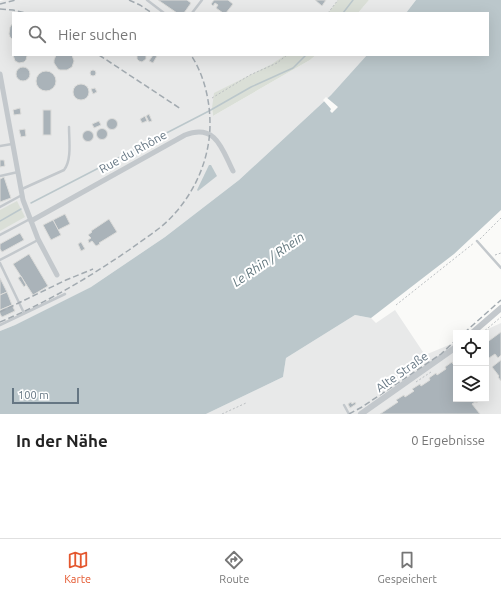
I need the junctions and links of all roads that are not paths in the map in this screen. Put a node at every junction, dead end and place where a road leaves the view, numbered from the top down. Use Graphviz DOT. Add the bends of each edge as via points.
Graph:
graph roads {
  1 [pos="147,0"];
  2 [pos="202,0"];
  3 [pos="163,12"];
  4 [pos="193,12"];
  5 [pos="0,74"];
  6 [pos="69,127"];
  7 [pos="13,143"];
  8 [pos="0,146"];
  9 [pos="233,171"];
  10 [pos="18,172"];
  11 [pos="0,176"];
  12 [pos="22,192"];
  13 [pos="0,207"];
  14 [pos="31,220"];
  15 [pos="0,235"];
  16 [pos="38,239"];
  17 [pos="477,241"];
  18 [pos="0,262"];
  19 [pos="501,268"];
  20 [pos="57,276"];
  21 [pos="65,294"];
  22 [pos="501,308"];
  23 [pos="24,313"];
  24 [pos="0,325"];
  25 [pos="475,330"];
  26 [pos="453,349"];
  27 [pos="344,405"];
  28 [pos="349,414"];
  29 [pos="361,414"];
  1 -- 3 [label="lane"];
  2 -- 4 [label="lane"];
  5 -- 7 [label="street"];
  6 -- 12 [label="lane" via="67,166"];
  7 -- 8 [label="lane"];
  7 -- 10 [label="street"];
  9 -- 14 [label="street, Rue du Rhône" via="213,136 198,131 191,132"];
  10 -- 11 [label="lane"];
  10 -- 12 [label="street"];
  12 -- 13 [label="lane"];
  12 -- 14 [label="street"];
  14 -- 15 [label="lane"];
  14 -- 16 [label="street"];
  16 -- 18 [label="lane"];
  16 -- 20 [label="street"];
  17 -- 19 [label="lane"];
  18 -- 23 [label="lane"];
  21 -- 23 [label="lane"];
  22 -- 25 [label="street"];
  23 -- 24 [label="lane"];
  26 -- 29 [label="street, Alte Straße"];
  27 -- 28 [label="lane"];
}
